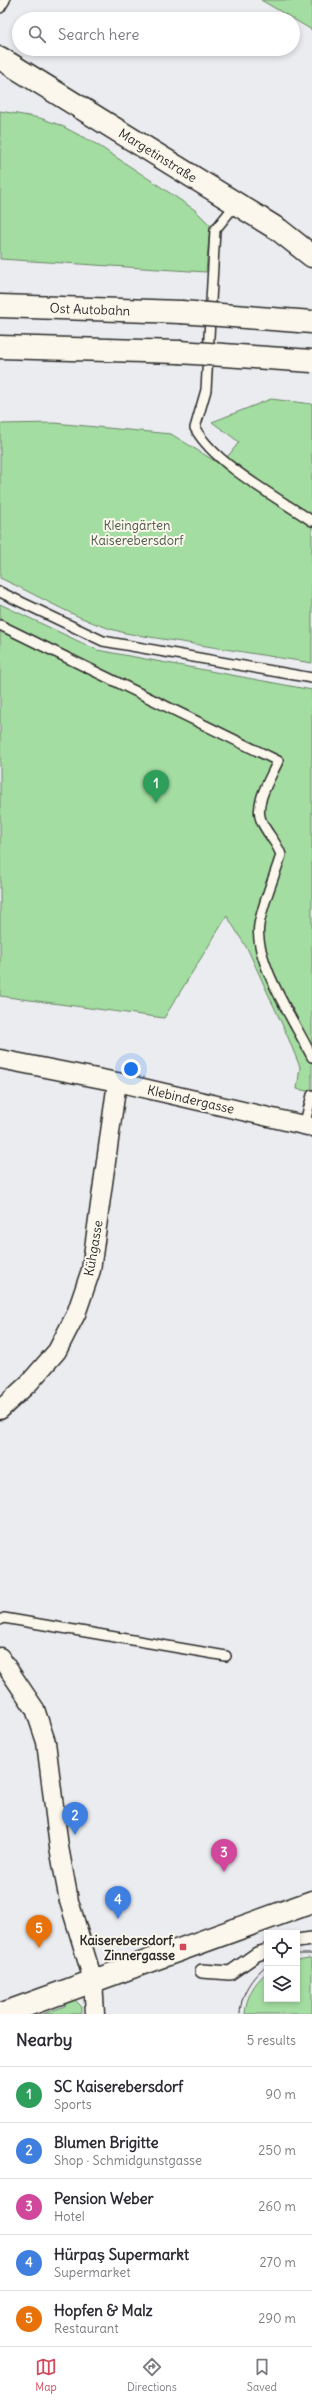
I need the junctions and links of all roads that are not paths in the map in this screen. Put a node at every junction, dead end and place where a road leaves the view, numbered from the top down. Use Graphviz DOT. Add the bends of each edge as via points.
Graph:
graph roads {
  1 [pos="5,0"];
  2 [pos="0,8"];
  3 [pos="0,58"];
  4 [pos="236,204"];
  5 [pos="312,256"];
  6 [pos="0,306"];
  7 [pos="312,322"];
  8 [pos="0,347"];
  9 [pos="312,361"];
  10 [pos="312,521"];
  11 [pos="0,592"];
  12 [pos="0,625"];
  13 [pos="312,678"];
  14 [pos="312,1057"];
  15 [pos="0,1059"];
  16 [pos="117,1082"];
  17 [pos="312,1095"];
  18 [pos="308,1127"];
  19 [pos="0,1410"];
  20 [pos="0,1620"];
  21 [pos="226,1656"];
  22 [pos="0,1657"];
  23 [pos="312,1902"];
  24 [pos="312,1939"];
  25 [pos="300,1941"];
  26 [pos="264,1952"];
  27 [pos="202,1971"];
  28 [pos="93,1980"];
  29 [pos="2,2014"];
  30 [pos="95,2014"];
  1 -- 2 [label="lane"];
  3 -- 4 [label="main road, Margetinstraße"];
  4 -- 5 [label="main road, Margetinstraße" via="279,230"];
  4 -- 10 [label="lane" via="215,230 206,390 195,428 200,438 222,460"];
  6 -- 7 [label="main road, Ost Autobahn, bridge" via="181,312"];
  8 -- 9 [label="main road, bridge" via="179,352"];
  11 -- 13 [label="lane" via="103,641"];
  12 -- 14 [label="lane" via="278,761 258,808 261,820 278,845 281,855 259,926 259,943 264,964"];
  15 -- 16 [label="street, Klebindergasse"];
  16 -- 18 [label="street, Klebindergasse"];
  16 -- 19 [label="street, Kühgasse" via="91,1270 76,1314 57,1351 30,1383"];
  17 -- 18 [label="lane"];
  20 -- 21 [label="lane" via="4,1618"];
  22 -- 28 [label="street" via="35,1709 46,1742 58,1847 69,1901"];
  23 -- 28 [label="main road"];
  24 -- 25 [label="street"];
  26 -- 27 [label="street" via="230,1973"];
  28 -- 29 [label="main road"];
  28 -- 30 [label="street"];
}
